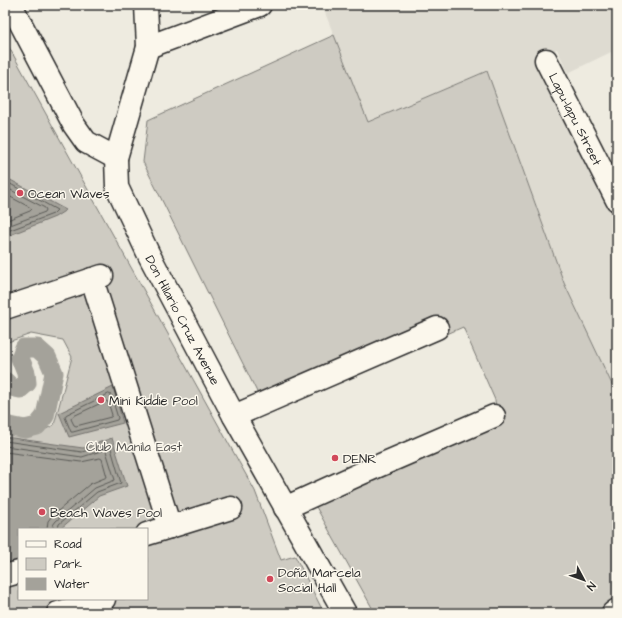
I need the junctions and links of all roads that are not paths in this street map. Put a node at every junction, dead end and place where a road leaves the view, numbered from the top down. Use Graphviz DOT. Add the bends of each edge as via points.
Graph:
graph roads {
  1 [pos="11,5"];
  2 [pos="146,5"];
  3 [pos="260,5"];
  4 [pos="148,47"];
  5 [pos="546,60"];
  6 [pos="116,158"];
  7 [pos="617,200"];
  8 [pos="5,308"];
  9 [pos="436,328"];
  10 [pos="234,416"];
  11 [pos="494,416"];
  12 [pos="231,508"];
  13 [pos="285,508"];
  14 [pos="170,527"];
  15 [pos="148,534"];
  16 [pos="18,572"];
  17 [pos="5,576"];
  18 [pos="101,600"];
  19 [pos="617,610"];
  20 [pos="58,613"];
  21 [pos="345,613"];
  22 [pos="613,613"];
  1 -- 6 [label="street" via="74,125 86,142"];
  2 -- 4 [label="street, Don Hilario Cruz Avenue"];
  3 -- 4 [label="street"];
  4 -- 6 [label="street, Don Hilario Cruz Avenue"];
  5 -- 7 [label="street, Lapu-lapu Street"];
  6 -- 10 [label="street, Don Hilario Cruz Avenue" via="117,187 149,255"];
  8 -- 14 [label="street" via="97,278"];
  9 -- 10 [label="street"];
  10 -- 13 [label="street, Don Hilario Cruz Avenue"];
  11 -- 13 [label="street"];
  12 -- 14 [label="street"];
  13 -- 21 [label="street, Don Hilario Cruz Avenue"];
  14 -- 15 [label="street"];
  16 -- 17 [label="street"];
  18 -- 20 [label="street"];
  19 -- 22 [label="street"];
}
